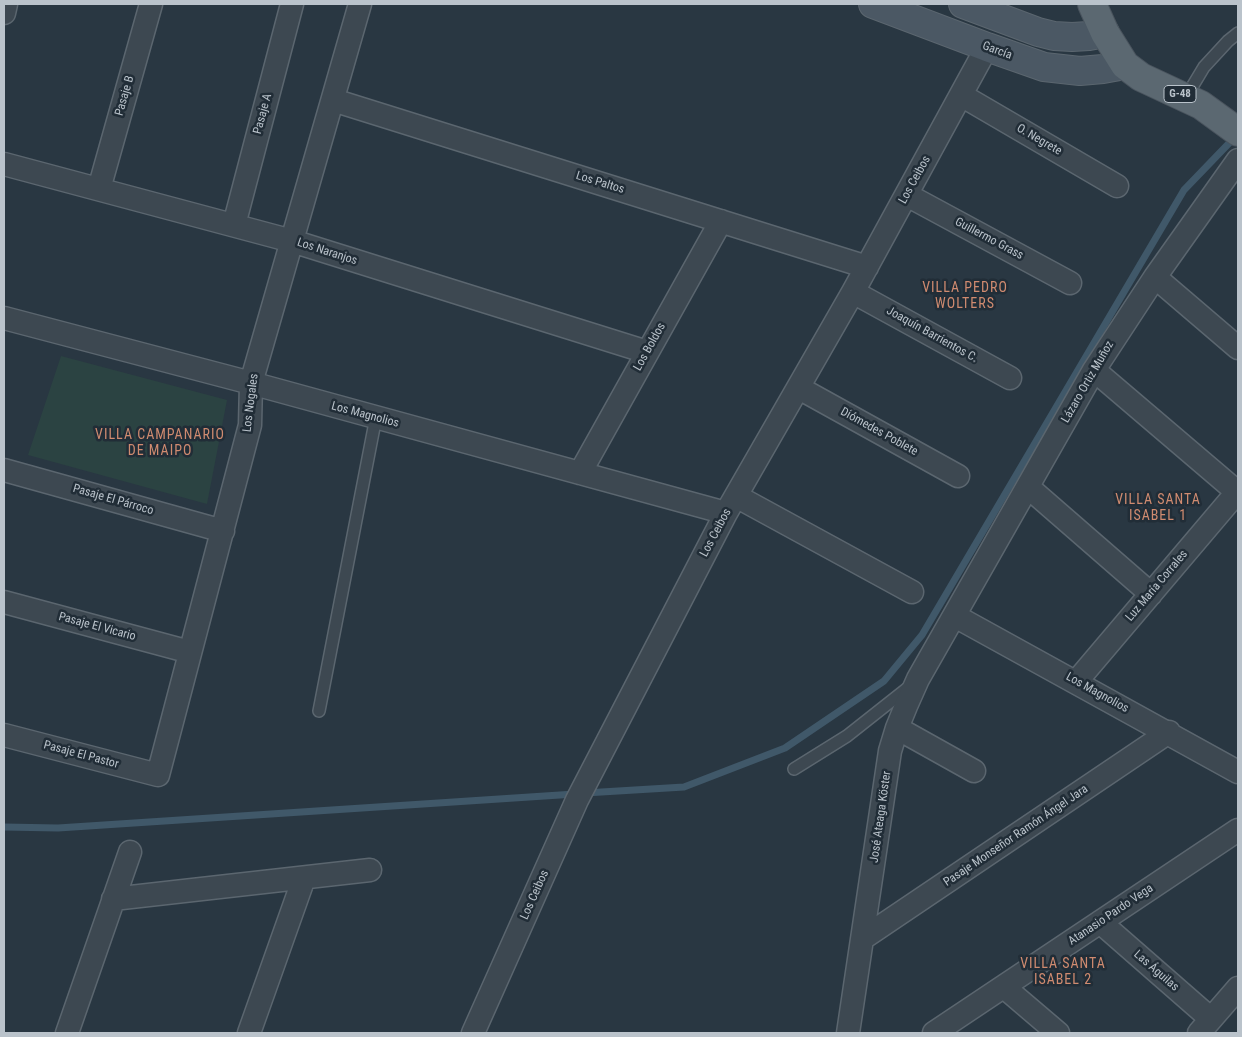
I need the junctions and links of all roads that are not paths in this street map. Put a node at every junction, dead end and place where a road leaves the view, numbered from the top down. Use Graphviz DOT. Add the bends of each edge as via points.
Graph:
graph roads {
  1 [pos="6,4"];
  2 [pos="151,4"];
  3 [pos="292,4"];
  4 [pos="360,4"];
  5 [pos="873,4"];
  6 [pos="963,4"];
  7 [pos="1092,4"];
  8 [pos="4,13"];
  9 [pos="1105,33"];
  10 [pos="1238,33"];
  11 [pos="987,47"];
  12 [pos="1126,65"];
  13 [pos="961,95"];
  14 [pos="1186,97"];
  15 [pos="333,100"];
  16 [pos="1235,130"];
  17 [pos="1238,160"];
  18 [pos="4,164"];
  19 [pos="1117,186"];
  20 [pos="99,189"];
  21 [pos="907,195"];
  22 [pos="721,221"];
  23 [pos="234,225"];
  24 [pos="292,240"];
  25 [pos="867,267"];
  26 [pos="1155,277"];
  27 [pos="1070,283"];
  28 [pos="853,292"];
  29 [pos="4,318"];
  30 [pos="1238,348"];
  31 [pos="647,352"];
  32 [pos="1094,370"];
  33 [pos="1010,378"];
  34 [pos="251,384"];
  35 [pos="799,388"];
  36 [pos="376,417"];
  37 [pos="4,470"];
  38 [pos="580,474"];
  39 [pos="958,476"];
  40 [pos="1028,487"];
  41 [pos="1238,492"];
  42 [pos="731,504"];
  43 [pos="223,531"];
  44 [pos="912,592"];
  45 [pos="1151,594"];
  46 [pos="4,602"];
  47 [pos="955,616"];
  48 [pos="190,652"];
  49 [pos="918,679"];
  50 [pos="1076,682"];
  51 [pos="319,711"];
  52 [pos="896,728"];
  53 [pos="1169,732"];
  54 [pos="4,735"];
  55 [pos="794,769"];
  56 [pos="974,771"];
  57 [pos="1238,772"];
  58 [pos="158,775"];
  59 [pos="1238,830"];
  60 [pos="130,852"];
  61 [pos="370,870"];
  62 [pos="304,878"];
  63 [pos="113,900"];
  64 [pos="1100,922"];
  65 [pos="862,939"];
  66 [pos="1004,987"];
  67 [pos="1238,988"];
  68 [pos="1205,1026"];
  69 [pos="67,1033"];
  70 [pos="249,1033"];
  71 [pos="473,1033"];
  72 [pos="848,1033"];
  73 [pos="934,1033"];
  74 [pos="1058,1033"];
  1 -- 8 [label="street"];
  2 -- 20 [label="street, Pasaje B"];
  3 -- 23 [label="street, Pasaje A"];
  4 -- 15 [label="street, Los Nogales"];
  5 -- 11 [label="street, García"];
  6 -- 9 [label="street" via="1054,36"];
  7 -- 9 [label="main road, G-48"];
  9 -- 12 [label="main road, G-48"];
  10 -- 14 [label="lane" via="1204,67"];
  11 -- 12 [label="street, García" via="1062,70"];
  11 -- 13 [label="street, Los Ceibos"];
  12 -- 14 [label="main road, G-48" via="1141,77"];
  13 -- 19 [label="street, O. Negrete"];
  13 -- 21 [label="street, Los Ceibos"];
  14 -- 16 [label="main road, G-48" via="1216,114"];
  15 -- 22 [label="street, Los Paltos"];
  15 -- 24 [label="street, Los Nogales"];
  17 -- 26 [label="street, Lázaro Ortiz Muñoz"];
  18 -- 20 [label="street, Los Naranjos"];
  20 -- 23 [label="street, Los Naranjos"];
  21 -- 25 [label="street, Los Ceibos"];
  21 -- 27 [label="street, Guillermo Grass"];
  22 -- 25 [label="street, Los Paltos"];
  22 -- 31 [label="street, Los Boldos"];
  23 -- 24 [label="street, Los Naranjos"];
  24 -- 31 [label="street, Los Naranjos"];
  24 -- 34 [label="street, Los Nogales"];
  25 -- 28 [label="street, Los Ceibos"];
  26 -- 30 [label="street"];
  26 -- 32 [label="street, Lázaro Ortiz Muñoz"];
  28 -- 33 [label="street, Joaquín Barrientos C."];
  28 -- 35 [label="street, Los Ceibos"];
  29 -- 34 [label="street, Los Magnolios"];
  31 -- 38 [label="street, Los Boldos"];
  32 -- 40 [label="street, Lázaro Ortiz Muñoz"];
  32 -- 41 [label="street"];
  34 -- 36 [label="street, Los Magnolios"];
  34 -- 43 [label="street, Los Nogales" via="250,426"];
  35 -- 39 [label="street, Diómedes Poblete"];
  35 -- 42 [label="street, Los Ceibos"];
  36 -- 38 [label="street, Los Magnolios"];
  36 -- 51 [label="lane"];
  37 -- 43 [label="street, Pasaje El Párroco"];
  38 -- 42 [label="street, Los Magnolios"];
  40 -- 45 [label="street"];
  40 -- 47 [label="street, Lázaro Ortiz Muñoz"];
  41 -- 45 [label="street, Luz María Corrales"];
  42 -- 44 [label="street, Los Magnolios"];
  42 -- 71 [label="street, Los Ceibos" via="581,792"];
  43 -- 48 [label="street, Los Nogales"];
  45 -- 50 [label="street, Luz María Corrales"];
  46 -- 48 [label="street, Pasaje El Vicario"];
  47 -- 49 [label="street, José Ateaga Köster"];
  47 -- 50 [label="street, Los Magnolios"];
  48 -- 58 [label="street, Los Nogales"];
  49 -- 52 [label="street, José Ateaga Köster"];
  49 -- 55 [label="lane" via="854,731"];
  50 -- 53 [label="street, Los Magnolios"];
  52 -- 56 [label="street"];
  52 -- 65 [label="street, José Ateaga Köster"];
  53 -- 57 [label="street, Los Magnolios"];
  53 -- 65 [label="street, Pasaje Monseñor Ramón Ángel Jara"];
  54 -- 58 [label="street, Pasaje El Pastor"];
  59 -- 64 [label="street, Atanasio Pardo Vega"];
  60 -- 63 [label="street"];
  61 -- 62 [label="street"];
  62 -- 63 [label="street"];
  62 -- 70 [label="street"];
  63 -- 69 [label="street"];
  64 -- 66 [label="street, Atanasio Pardo Vega"];
  64 -- 68 [label="street, Las Águilas"];
  65 -- 72 [label="street, José Ateaga Köster"];
  66 -- 73 [label="street, Atanasio Pardo Vega"];
  66 -- 74 [label="street"];
  67 -- 68 [label="street"];
}
